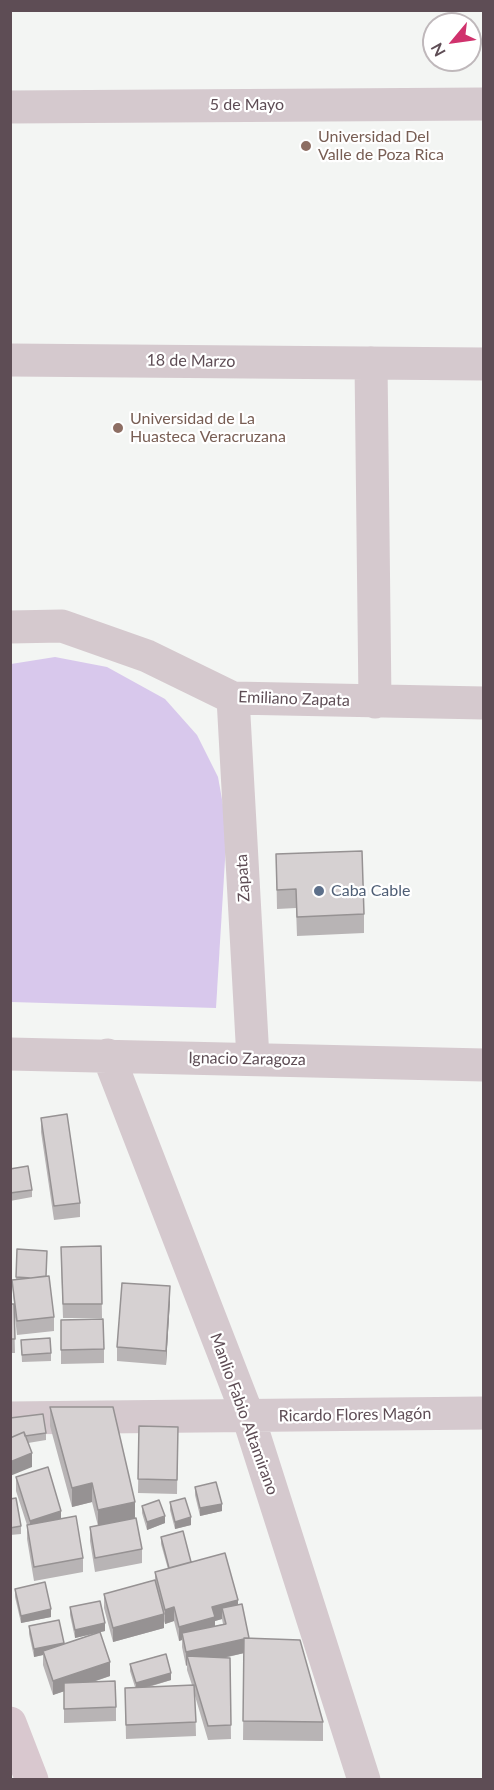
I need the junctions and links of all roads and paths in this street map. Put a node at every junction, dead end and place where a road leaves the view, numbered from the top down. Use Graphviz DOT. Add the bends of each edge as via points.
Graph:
graph roads {
  1 [pos="483,104"];
  2 [pos="10,106"];
  3 [pos="10,360"];
  4 [pos="371,363"];
  5 [pos="483,364"];
  6 [pos="10,627"];
  7 [pos="233,698"];
  8 [pos="375,702"];
  9 [pos="483,703"];
  10 [pos="10,1054"];
  11 [pos="108,1055"];
  12 [pos="253,1059"];
  13 [pos="483,1065"];
  14 [pos="483,1413"];
  15 [pos="248,1416"];
  16 [pos="10,1418"];
  17 [pos="10,1723"];
  18 [pos="32,1779"];
  19 [pos="364,1779"];
  1 -- 2 [label="street, 5 de Mayo"];
  3 -- 4 [label="street, 18 de Marzo"];
  4 -- 5 [label="street, 18 de Marzo"];
  4 -- 8 [label="street"];
  6 -- 7 [label="street, Emiliano Zapata" via="62,626 147,656"];
  7 -- 8 [label="street, Emiliano Zapata"];
  7 -- 12 [label="street, Zapata"];
  8 -- 9 [label="street, Emiliano Zapata"];
  10 -- 11 [label="street, Ignacio Zaragoza"];
  11 -- 12 [label="street, Ignacio Zaragoza"];
  11 -- 15 [label="street, Manlio Fabio Altamirano"];
  12 -- 13 [label="street, Ignacio Zaragoza"];
  14 -- 15 [label="street, Ricardo Flores Magón"];
  15 -- 16 [label="street, Ricardo Flores Magón"];
  15 -- 19 [label="street, Manlio Fabio Altamirano"];
  17 -- 18 [label="street"];
}
